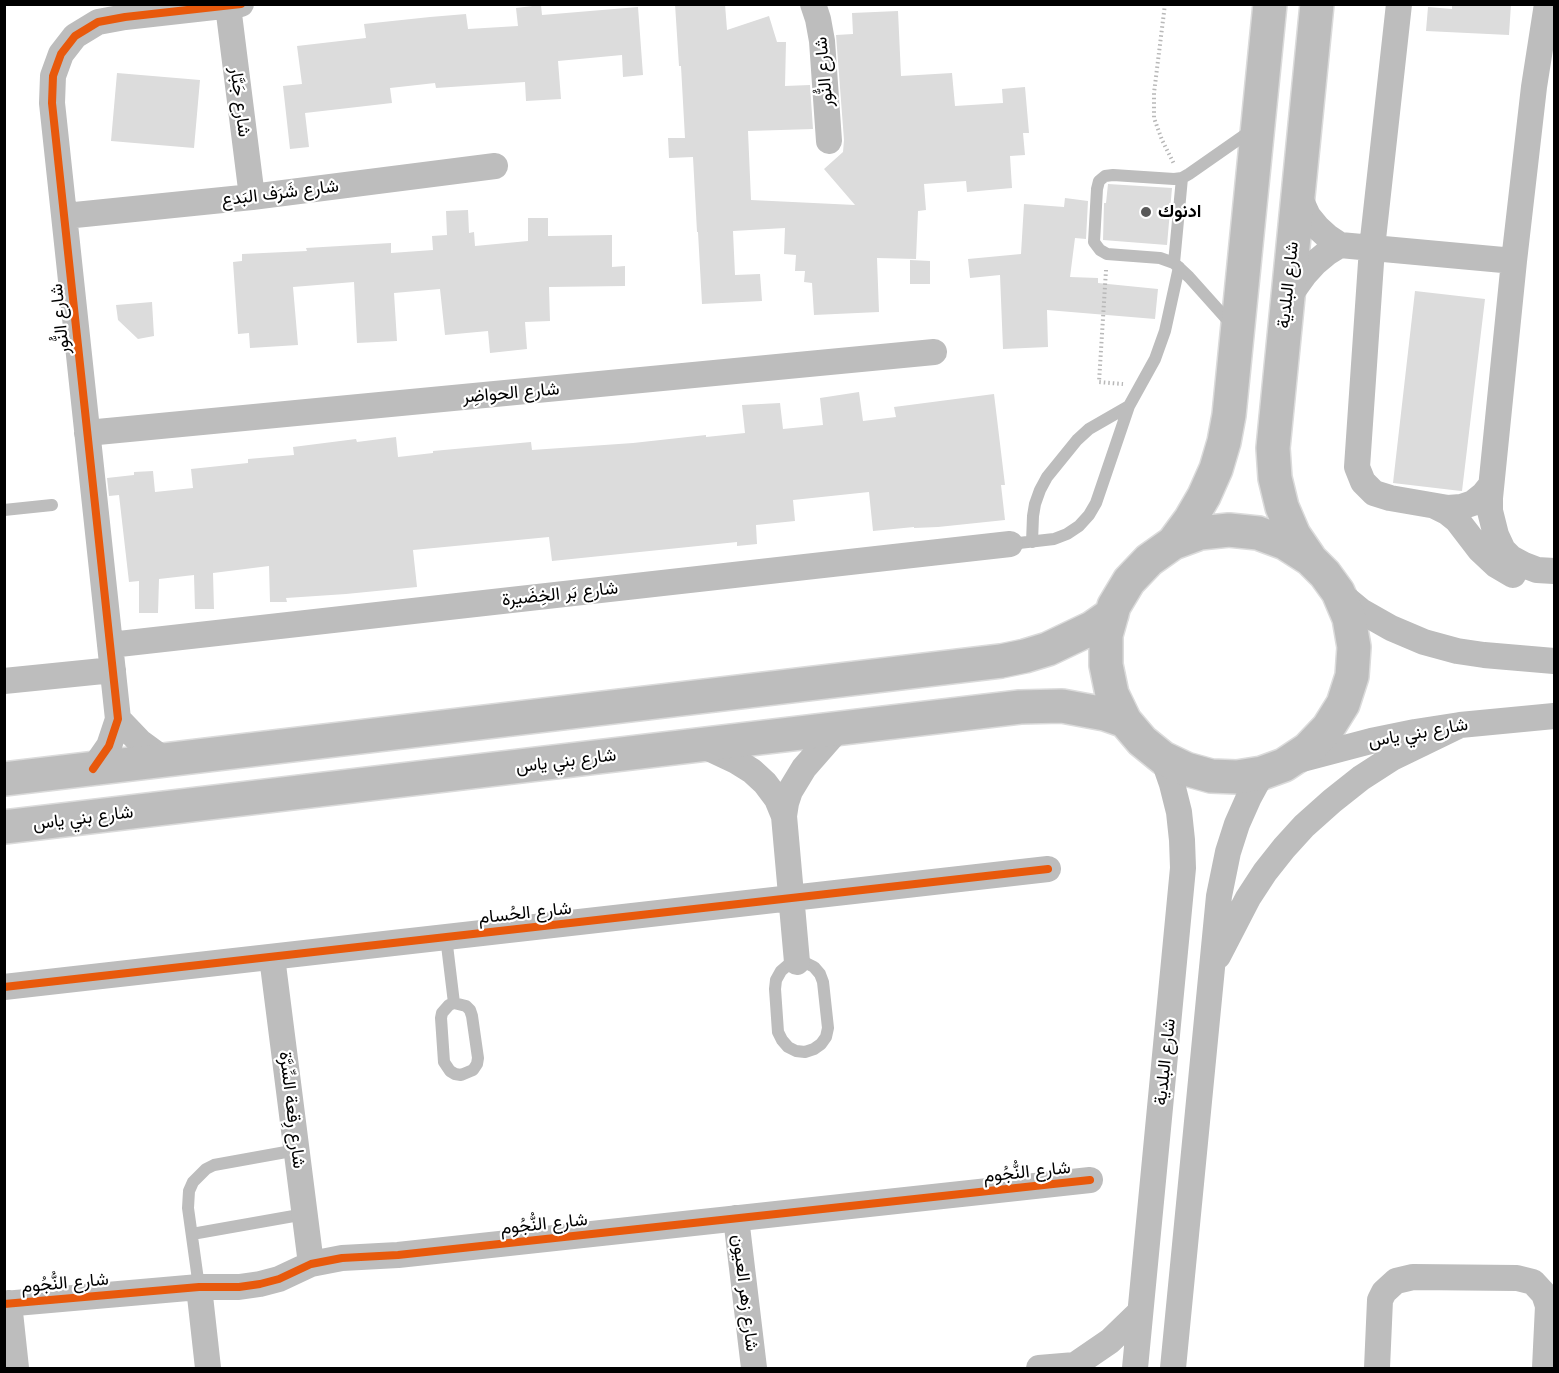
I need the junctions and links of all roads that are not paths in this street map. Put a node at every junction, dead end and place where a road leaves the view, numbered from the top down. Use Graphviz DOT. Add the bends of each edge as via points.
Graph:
graph roads {
  1 [pos="813,4"];
  2 [pos="1270,4"];
  3 [pos="1317,4"];
  4 [pos="1399,4"];
  5 [pos="1547,4"];
  6 [pos="235,5"];
  7 [pos="1257,125"];
  8 [pos="829,141"];
  9 [pos="495,166"];
  10 [pos="1182,178"];
  11 [pos="1298,189"];
  12 [pos="252,197"];
  13 [pos="64,216"];
  14 [pos="1340,245"];
  15 [pos="1372,248"];
  16 [pos="1514,261"];
  17 [pos="1176,265"];
  18 [pos="1287,299"];
  19 [pos="1237,331"];
  20 [pos="934,352"];
  21 [pos="1129,406"];
  22 [pos="87,433"];
  23 [pos="1491,485"];
  24 [pos="52,505"];
  25 [pos="1436,506"];
  26 [pos="4,510"];
  27 [pos="1021,543"];
  28 [pos="1173,543"];
  29 [pos="1310,559"];
  30 [pos="1554,572"];
  31 [pos="1554,582"];
  32 [pos="1338,592"];
  33 [pos="1112,614"];
  34 [pos="110,645"];
  35 [pos="1554,661"];
  36 [pos="113,670"];
  37 [pos="4,681"];
  38 [pos="1554,716"];
  39 [pos="118,719"];
  40 [pos="1125,721"];
  41 [pos="1460,725"];
  42 [pos="839,728"];
  43 [pos="702,745"];
  44 [pos="1163,758"];
  45 [pos="166,761"];
  46 [pos="93,769"];
  47 [pos="1273,769"];
  48 [pos="4,779"];
  49 [pos="784,816"];
  50 [pos="4,827"];
  51 [pos="1048,869"];
  52 [pos="792,898"];
  53 [pos="446,937"];
  54 [pos="272,957"];
  55 [pos="797,962"];
  56 [pos="1212,967"];
  57 [pos="4,987"];
  58 [pos="454,1003"];
  59 [pos="297,1150"];
  60 [pos="1090,1180"];
  61 [pos="305,1214"];
  62 [pos="736,1218"];
  63 [pos="192,1234"];
  64 [pos="311,1264"];
  65 [pos="199,1287"];
  66 [pos="7,1304"];
  67 [pos="1140,1312"];
  68 [pos="1077,1367"];
  69 [pos="16,1368"];
  70 [pos="208,1368"];
  71 [pos="754,1368"];
  72 [pos="1039,1368"];
  73 [pos="1135,1368"];
  74 [pos="1173,1368"];
  75 [pos="1377,1368"];
  76 [pos="1545,1368"];
  1 -- 8 [label="street, شارع النُّور" via="822,41"];
  2 -- 7 [label="main road"];
  3 -- 11 [label="main road, شارع البلدية"];
  4 -- 15 [label="street"];
  5 -- 16 [label="street"];
  6 -- 12 [label="street, شارع جَبَّار"];
  6 -- 13 [label="street, شارع النُّور" via="98,22 75,36 61,54 52,76"];
  7 -- 10 [label="lane"];
  7 -- 19 [label="main road"];
  9 -- 12 [label="street, شارع شَرَف البَدع"];
  10 -- 17 [label="lane"];
  10 -- 17 [label="lane" via="1105,176 1097,189 1094,242 1100,250 1107,254 1160,258"];
  11 -- 14 [label="street" via="1308,216"];
  11 -- 18 [label="main road, شارع البلدية"];
  12 -- 13 [label="street, شارع شَرَف البَدع"];
  13 -- 22 [label="street, شارع النُّور"];
  14 -- 15 [label="street"];
  14 -- 18 [label="street" via="1315,263"];
  15 -- 16 [label="street"];
  15 -- 25 [label="street" via="1357,467 1363,482 1374,493"];
  16 -- 23 [label="street"];
  17 -- 19 [label="lane"];
  17 -- 21 [label="lane" via="1166,332"];
  18 -- 29 [label="main road, شارع البلدية" via="1274,468 1282,507"];
  19 -- 28 [label="main road" via="1229,415 1216,470"];
  20 -- 22 [label="street, شارع الحواضِر"];
  21 -- 27 [label="lane" via="1089,429 1066,452 1040,490"];
  21 -- 27 [label="lane" via="1089,515 1067,534"];
  22 -- 34 [label="street, شارع النُّور"];
  23 -- 25 [label="street" via="1467,505"];
  23 -- 30 [label="street" via="1492,523 1503,550 1524,566"];
  24 -- 26 [label="lane"];
  25 -- 31 [label="street" via="1457,520 1496,566 1524,579"];
  27 -- 34 [label="street, شارع بَر الخِضَيرة"];
  28 -- 29 [label="main road" via="1200,533 1258,533 1286,543"];
  28 -- 33 [label="main road" via="1129,581"];
  29 -- 32 [label="main road"];
  32 -- 35 [label="street" via="1361,611 1424,642 1484,655"];
  32 -- 47 [label="main road" via="1349,618 1354,647 1352,676 1343,704 1308,749"];
  33 -- 40 [label="main road" via="1106,635 1106,665 1112,694"];
  33 -- 45 [label="main road" via="1048,649 1001,661"];
  34 -- 36 [label="street, شارع النُّور"];
  36 -- 37 [label="street"];
  36 -- 39 [label="street, شارع النُّور"];
  38 -- 41 [label="street, شارع بني ياس"];
  39 -- 45 [label="street"];
  39 -- 46 [label="street, شارع النُّور" via="109,746"];
  40 -- 42 [label="main road, شارع بني ياس" via="1083,709 1041,706"];
  40 -- 44 [label="main road"];
  41 -- 47 [label="street, شارع بني ياس" via="1371,741"];
  41 -- 56 [label="street" via="1392,758 1361,778 1304,826 1248,898"];
  42 -- 43 [label="main road, شارع بني ياس"];
  42 -- 49 [label="street" via="804,768 790,791"];
  43 -- 49 [label="street" via="752,771 777,799"];
  43 -- 50 [label="main road, شارع بني ياس"];
  44 -- 47 [label="main road" via="1211,776 1237,777"];
  44 -- 67 [label="street, شارع البلدية" via="1179,812 1183,868"];
  45 -- 46 [label="main road"];
  46 -- 48 [label="main road"];
  47 -- 56 [label="street, شارع البلدية" via="1248,797 1228,852"];
  49 -- 52 [label="street"];
  51 -- 52 [label="street, شارع الحُسام"];
  52 -- 53 [label="street, شارع الحُسام"];
  52 -- 55 [label="street"];
  53 -- 54 [label="street, شارع الحُسام"];
  53 -- 58 [label="lane"];
  54 -- 57 [label="street, شارع الحُسام"];
  54 -- 59 [label="street, شارع رِقعة السِّرَّة"];
  55 -- 55 [label="lane" via="788,965 776,980 778,1032 788,1047 805,1052 821,1044 828,1028 820,974 814,967"];
  56 -- 74 [label="street, شارع البلدية"];
  58 -- 58 [label="lane" via="445,1008 441,1018 444,1062 450,1071 461,1075 473,1070 478,1058 470,1010"];
  59 -- 61 [label="street, شارع رِقعة السِّرَّة"];
  59 -- 63 [label="lane" via="206,1169 189,1191"];
  60 -- 62 [label="street, شارع النُّجُوم"];
  61 -- 63 [label="lane"];
  61 -- 64 [label="street, شارع رِقعة السِّرَّة"];
  62 -- 64 [label="street, شارع النُّجُوم"];
  62 -- 71 [label="street, شارع زهر العيون"];
  63 -- 65 [label="lane"];
  64 -- 65 [label="street, شارع النُّجُوم" via="260,1284"];
  65 -- 66 [label="street, شارع النُّجُوم"];
  65 -- 70 [label="street"];
  66 -- 69 [label="street"];
  67 -- 68 [label="street"];
  67 -- 73 [label="street, شارع البلدية"];
  68 -- 72 [label="street"];
  75 -- 76 [label="street" via="1380,1300 1396,1281 1413,1277 1517,1278 1533,1282 1544,1293 1548,1306"];
}
